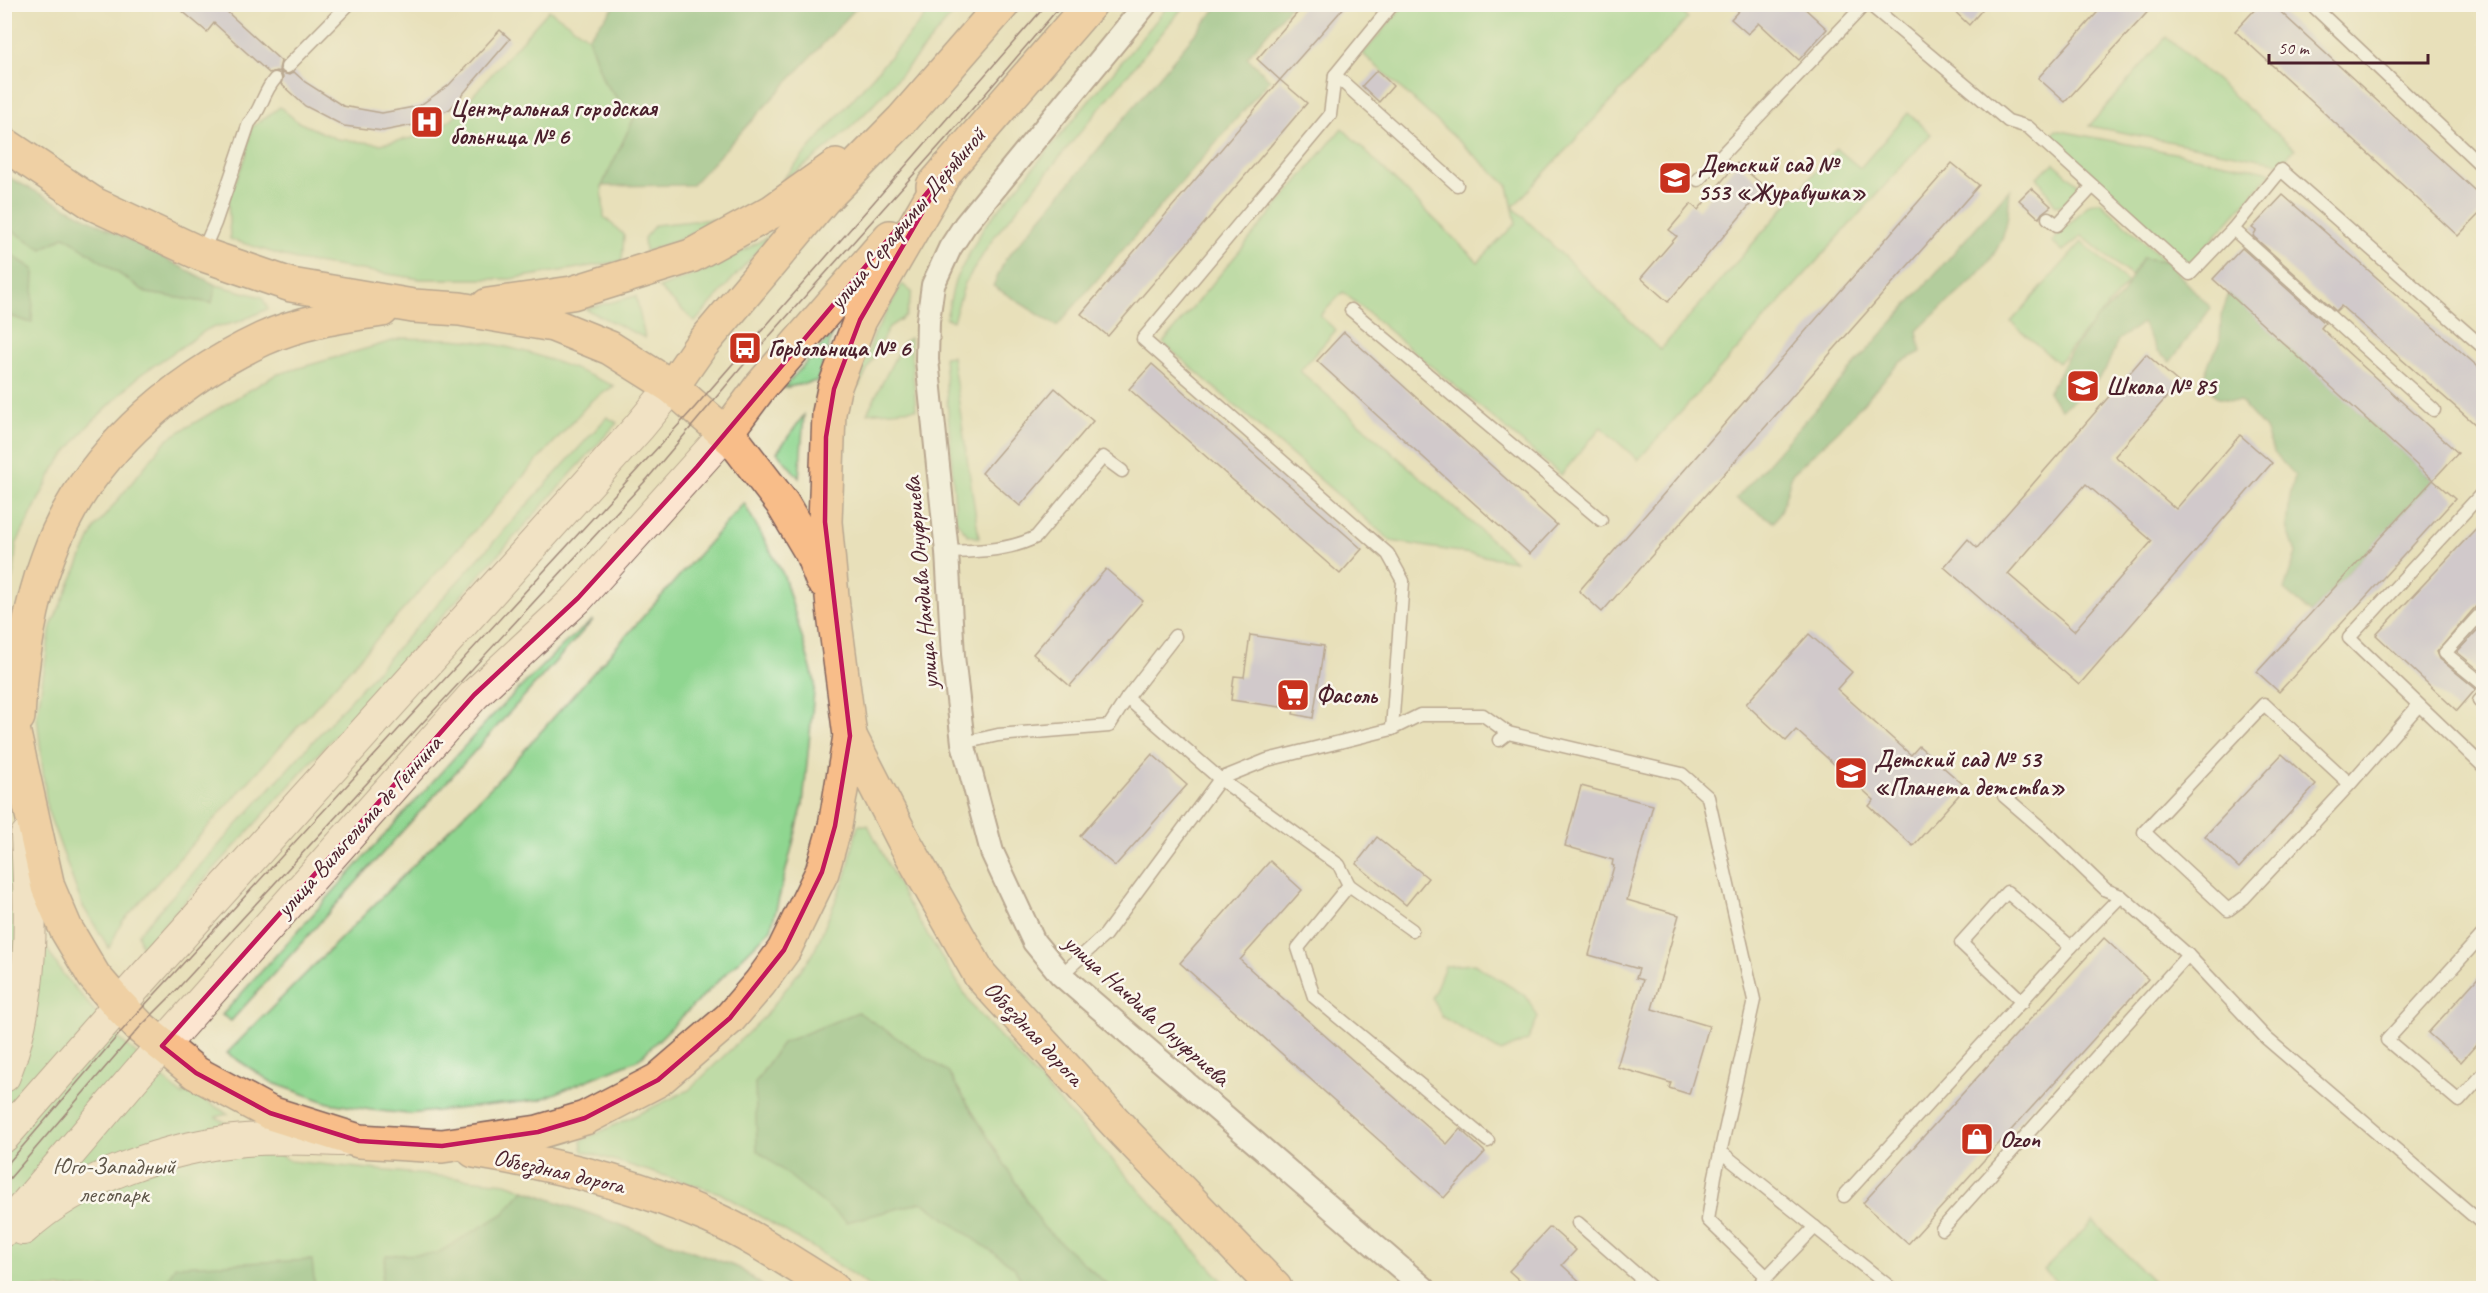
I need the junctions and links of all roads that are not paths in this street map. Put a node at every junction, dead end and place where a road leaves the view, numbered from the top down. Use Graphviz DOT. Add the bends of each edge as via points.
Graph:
graph roads {
  1 [pos="349,4"];
  2 [pos="989,4"];
  3 [pos="1003,4"];
  4 [pos="1090,4"];
  5 [pos="1146,4"];
  6 [pos="1393,4"];
  7 [pos="1867,4"];
  8 [pos="2311,4"];
  9 [pos="968,46"];
  10 [pos="287,67"];
  11 [pos="1335,75"];
  12 [pos="275,79"];
  13 [pos="902,120"];
  14 [pos="4,144"];
  15 [pos="948,168"];
  16 [pos="2484,168"];
  17 [pos="1698,180"];
  18 [pos="1457,185"];
  19 [pos="2093,186"];
  20 [pos="2048,218"];
  21 [pos="2233,229"];
  22 [pos="201,254"];
  23 [pos="413,306"];
  24 [pos="460,309"];
  25 [pos="1351,310"];
  26 [pos="928,333"];
  27 [pos="2484,348"];
  28 [pos="672,387"];
  29 [pos="2434,410"];
  30 [pos="726,433"];
  31 [pos="1122,471"];
  32 [pos="2484,491"];
  33 [pos="1601,520"];
  34 [pos="947,552"];
  35 [pos="832,607"];
  36 [pos="2484,610"];
  37 [pos="1175,636"];
  38 [pos="2484,684"];
  39 [pos="4,688"];
  40 [pos="2484,696"];
  41 [pos="1126,698"];
  42 [pos="2484,705"];
  43 [pos="2418,706"];
  44 [pos="1392,729"];
  45 [pos="16,736"];
  46 [pos="850,736"];
  47 [pos="963,743"];
  48 [pos="2484,767"];
  49 [pos="1220,779"];
  50 [pos="2350,784"];
  51 [pos="24,789"];
  52 [pos="2004,796"];
  53 [pos="1349,885"];
  54 [pos="2121,896"];
  55 [pos="1412,930"];
  56 [pos="2484,933"];
  57 [pos="2071,947"];
  58 [pos="2188,955"];
  59 [pos="1061,975"];
  60 [pos="2023,1002"];
  61 [pos="118,1005"];
  62 [pos="162,1046"];
  63 [pos="2484,1073"];
  64 [pos="4,1076"];
  65 [pos="4,1136"];
  66 [pos="359,1141"];
  67 [pos="1488,1141"];
  68 [pos="442,1146"];
  69 [pos="1721,1152"];
  70 [pos="1844,1196"];
  71 [pos="1578,1223"];
  72 [pos="2484,1225"];
  73 [pos="1815,1227"];
  74 [pos="1942,1228"];
  75 [pos="4,1230"];
  76 [pos="4,1246"];
  77 [pos="1766,1276"];
  78 [pos="832,1288"];
  79 [pos="1275,1288"];
  80 [pos="1425,1288"];
  81 [pos="1652,1288"];
  82 [pos="1756,1288"];
  83 [pos="1891,1288"];
  1 -- 10 [label="lane"];
  2 -- 9 [label="street"];
  3 -- 9 [label="main road"];
  4 -- 15 [label="main road, улица Серафимы Дерябиной"];
  5 -- 26 [label="street, улица Серафимы Дерябиной" via="965,225 933,285"];
  6 -- 11 [label="lane"];
  7 -- 17 [label="lane"];
  7 -- 19 [label="lane" via="2008,121 2028,127"];
  8 -- 16 [label="lane"];
  9 -- 13 [label="main road"];
  11 -- 18 [label="lane"];
  11 -- 44 [label="lane" via="1330,116 1143,339 1388,554 1403,581"];
  12 -- 22 [label="lane" via="249,123"];
  13 -- 24 [label="main road" via="773,211 691,256 572,293"];
  13 -- 28 [label="main road" via="824,200 699,348"];
  14 -- 22 [label="main road" via="94,204"];
  15 -- 30 [label="main road, улица Серафимы Дерябиной" via="761,386"];
  15 -- 35 [label="main road" via="860,320 834,389 826,436 825,522"];
  19 -- 20 [label="lane" via="2057,225"];
  19 -- 21 [label="lane" via="2190,274"];
  21 -- 27 [label="lane" via="2281,170"];
  21 -- 29 [label="lane"];
  22 -- 23 [label="main road" via="291,285"];
  23 -- 24 [label="main road"];
  23 -- 45 [label="main road" via="328,318 264,339 203,372 147,414 111,452 76,499 48,555 28,624"];
  24 -- 28 [label="main road" via="553,325 609,348"];
  25 -- 33 [label="lane"];
  26 -- 34 [label="street, улица Начдива Онуфриева" via="927,360"];
  28 -- 30 [label="main road"];
  28 -- 61 [label="main road"];
  30 -- 35 [label="main road" via="782,503 811,552"];
  30 -- 62 [label="main road, улица Вильгельма де Геннина" via="578,598 474,695"];
  31 -- 34 [label="lane" via="1103,457 1036,537 983,551"];
  32 -- 43 [label="lane" via="2349,638"];
  34 -- 47 [label="street, улица Начдива Онуфриева"];
  35 -- 46 [label="main road"];
  36 -- 38 [label="lane" via="2445,653"];
  37 -- 41 [label="lane"];
  39 -- 45 [label="main road"];
  40 -- 42 [label="lane" via="2479,701"];
  41 -- 47 [label="lane" via="1109,726 998,735"];
  41 -- 49 [label="lane"];
  43 -- 48 [label="lane"];
  43 -- 50 [label="lane"];
  44 -- 49 [label="lane" via="1267,760"];
  44 -- 69 [label="lane" via="1420,715 1483,714 1503,737 1682,774 1708,797 1754,1000"];
  45 -- 51 [label="main road"];
  46 -- 68 [label="main road" via="835,826 822,872 784,950 730,1018 658,1080 585,1118 538,1132"];
  46 -- 79 [label="main road, Объездная дорога" via="980,975"];
  47 -- 59 [label="street, улица Начдива Онуфриева" via="992,852 1034,942"];
  49 -- 53 [label="lane" via="1339,865"];
  49 -- 59 [label="lane" via="1106,935"];
  50 -- 50 [label="lane" via="2244,898 2228,910 2144,832 2264,704"];
  51 -- 61 [label="main road" via="48,887 66,929 94,976"];
  51 -- 64 [label="main road" via="31,945 20,1024"];
  52 -- 54 [label="lane" via="2106,890"];
  53 -- 55 [label="lane"];
  53 -- 67 [label="lane" via="1298,948 1314,997"];
  54 -- 57 [label="lane"];
  54 -- 58 [label="lane"];
  56 -- 63 [label="lane" via="2387,1040 2459,1101"];
  57 -- 60 [label="lane"];
  57 -- 60 [label="lane" via="2007,892 1961,944"];
  58 -- 72 [label="lane" via="2266,1038"];
  58 -- 74 [label="lane"];
  59 -- 80 [label="street, улица Начдива Онуфриева"];
  60 -- 70 [label="lane"];
  61 -- 62 [label="main road"];
  61 -- 65 [label="main road"];
  62 -- 66 [label="main road" via="196,1072 270,1113"];
  62 -- 75 [label="main road, улица Вильгельма де Геннина"];
  66 -- 68 [label="main road"];
  66 -- 76 [label="main road" via="245,1140 176,1152 112,1173 80,1190 42,1211"];
  68 -- 78 [label="main road, Объездная дорога" via="543,1163 633,1188 711,1218"];
  69 -- 73 [label="lane"];
  69 -- 77 [label="lane" via="1708,1220"];
  71 -- 81 [label="lane"];
  73 -- 77 [label="lane"];
  73 -- 83 [label="lane"];
  77 -- 82 [label="lane"];
}
